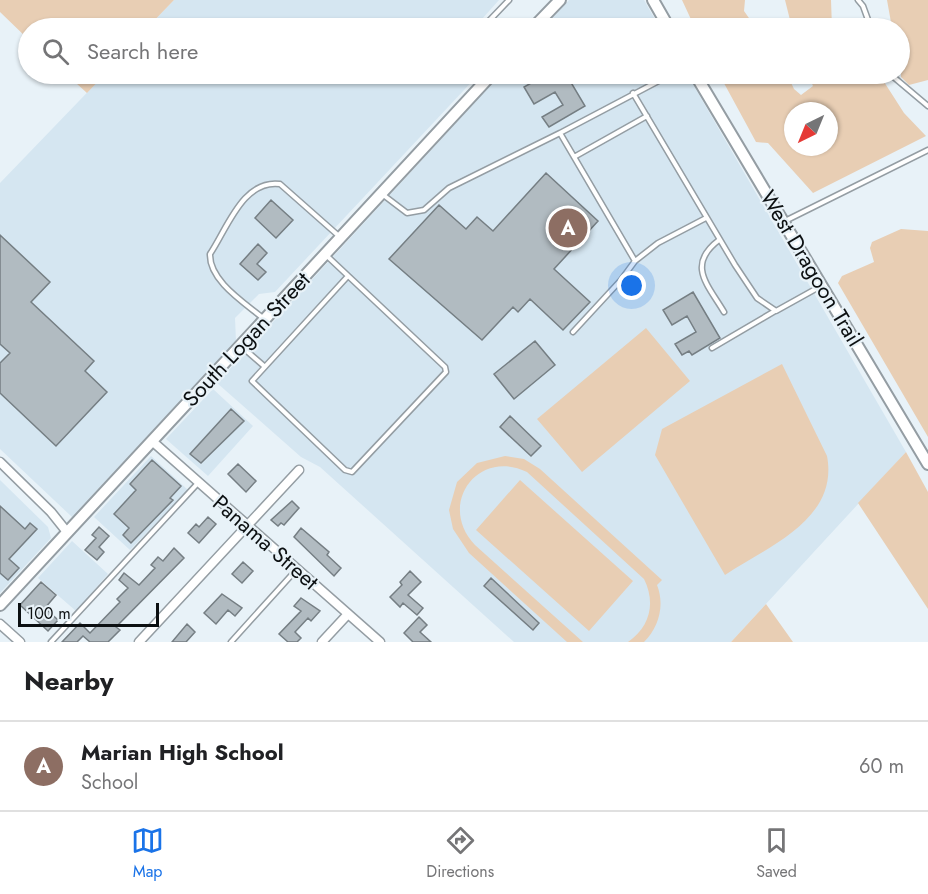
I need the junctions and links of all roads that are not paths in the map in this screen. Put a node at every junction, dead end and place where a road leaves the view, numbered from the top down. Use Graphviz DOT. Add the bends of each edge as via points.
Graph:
graph roads {
  1 [pos="509,0"];
  2 [pos="560,0"];
  3 [pos="653,0"];
  4 [pos="858,0"];
  5 [pos="492,18"];
  6 [pos="543,18"];
  7 [pos="663,18"];
  8 [pos="866,18"];
  9 [pos="483,84"];
  10 [pos="651,84"];
  11 [pos="702,84"];
  12 [pos="902,84"];
  13 [pos="633,93"];
  14 [pos="928,106"];
  15 [pos="647,116"];
  16 [pos="560,134"];
  17 [pos="928,150"];
  18 [pos="574,158"];
  19 [pos="381,194"];
  20 [pos="706,218"];
  21 [pos="784,222"];
  22 [pos="340,237"];
  23 [pos="719,240"];
  24 [pos="325,254"];
  25 [pos="635,261"];
  26 [pos="348,276"];
  27 [pos="822,285"];
  28 [pos="776,311"];
  29 [pos="724,312"];
  30 [pos="264,320"];
  31 [pos="573,332"];
  32 [pos="241,345"];
  33 [pos="712,348"];
  34 [pos="264,366"];
  35 [pos="152,441"];
  36 [pos="0,462"];
  37 [pos="928,464"];
  38 [pos="299,470"];
  39 [pos="199,482"];
  40 [pos="247,525"];
  41 [pos="67,532"];
  42 [pos="297,569"];
  43 [pos="0,605"];
  44 [pos="348,614"];
  45 [pos="0,624"];
  46 [pos="20,642"];
  47 [pos="51,642"];
  48 [pos="139,642"];
  49 [pos="231,642"];
  50 [pos="322,642"];
  51 [pos="380,642"];
  1 -- 5 [label="lane"];
  2 -- 6 [label="street"];
  3 -- 7 [label="street"];
  4 -- 8 [label="lane"];
  9 -- 19 [label="street, South Logan Street"];
  10 -- 13 [label="lane"];
  11 -- 21 [label="street, West Dragoon Trail"];
  12 -- 14 [label="lane"];
  13 -- 15 [label="lane"];
  13 -- 16 [label="lane"];
  15 -- 18 [label="lane"];
  15 -- 20 [label="lane"];
  16 -- 18 [label="lane"];
  16 -- 19 [label="lane" via="449,188 424,210 407,213"];
  17 -- 21 [label="lane"];
  18 -- 25 [label="lane"];
  19 -- 22 [label="street, South Logan Street"];
  20 -- 23 [label="lane"];
  20 -- 25 [label="lane" via="658,243"];
  21 -- 27 [label="street, West Dragoon Trail"];
  22 -- 24 [label="street, South Logan Street"];
  22 -- 30 [label="lane" via="280,184 260,186 248,194 210,254 210,261 221,280"];
  23 -- 28 [label="lane" via="757,298"];
  23 -- 29 [label="lane" via="705,251 701,266"];
  24 -- 26 [label="lane"];
  24 -- 30 [label="street, South Logan Street"];
  25 -- 31 [label="lane"];
  26 -- 34 [label="lane"];
  26 -- 34 [label="lane" via="446,372 357,470 345,470 254,385 254,377"];
  27 -- 28 [label="lane"];
  27 -- 37 [label="street, West Dragoon Trail"];
  28 -- 33 [label="lane"];
  30 -- 32 [label="street, South Logan Street"];
  32 -- 34 [label="lane"];
  32 -- 35 [label="street, South Logan Street"];
  35 -- 39 [label="street, Panama Street"];
  35 -- 41 [label="street, South Logan Street"];
  36 -- 41 [label="street"];
  38 -- 40 [label="street"];
  39 -- 40 [label="street, Panama Street"];
  39 -- 47 [label="lane"];
  40 -- 42 [label="street, Panama Street"];
  40 -- 48 [label="street"];
  41 -- 43 [label="street, South Logan Street"];
  42 -- 44 [label="street, Panama Street"];
  42 -- 49 [label="lane"];
  44 -- 50 [label="street"];
  44 -- 51 [label="street, Panama Street"];
  45 -- 46 [label="street"];
}
